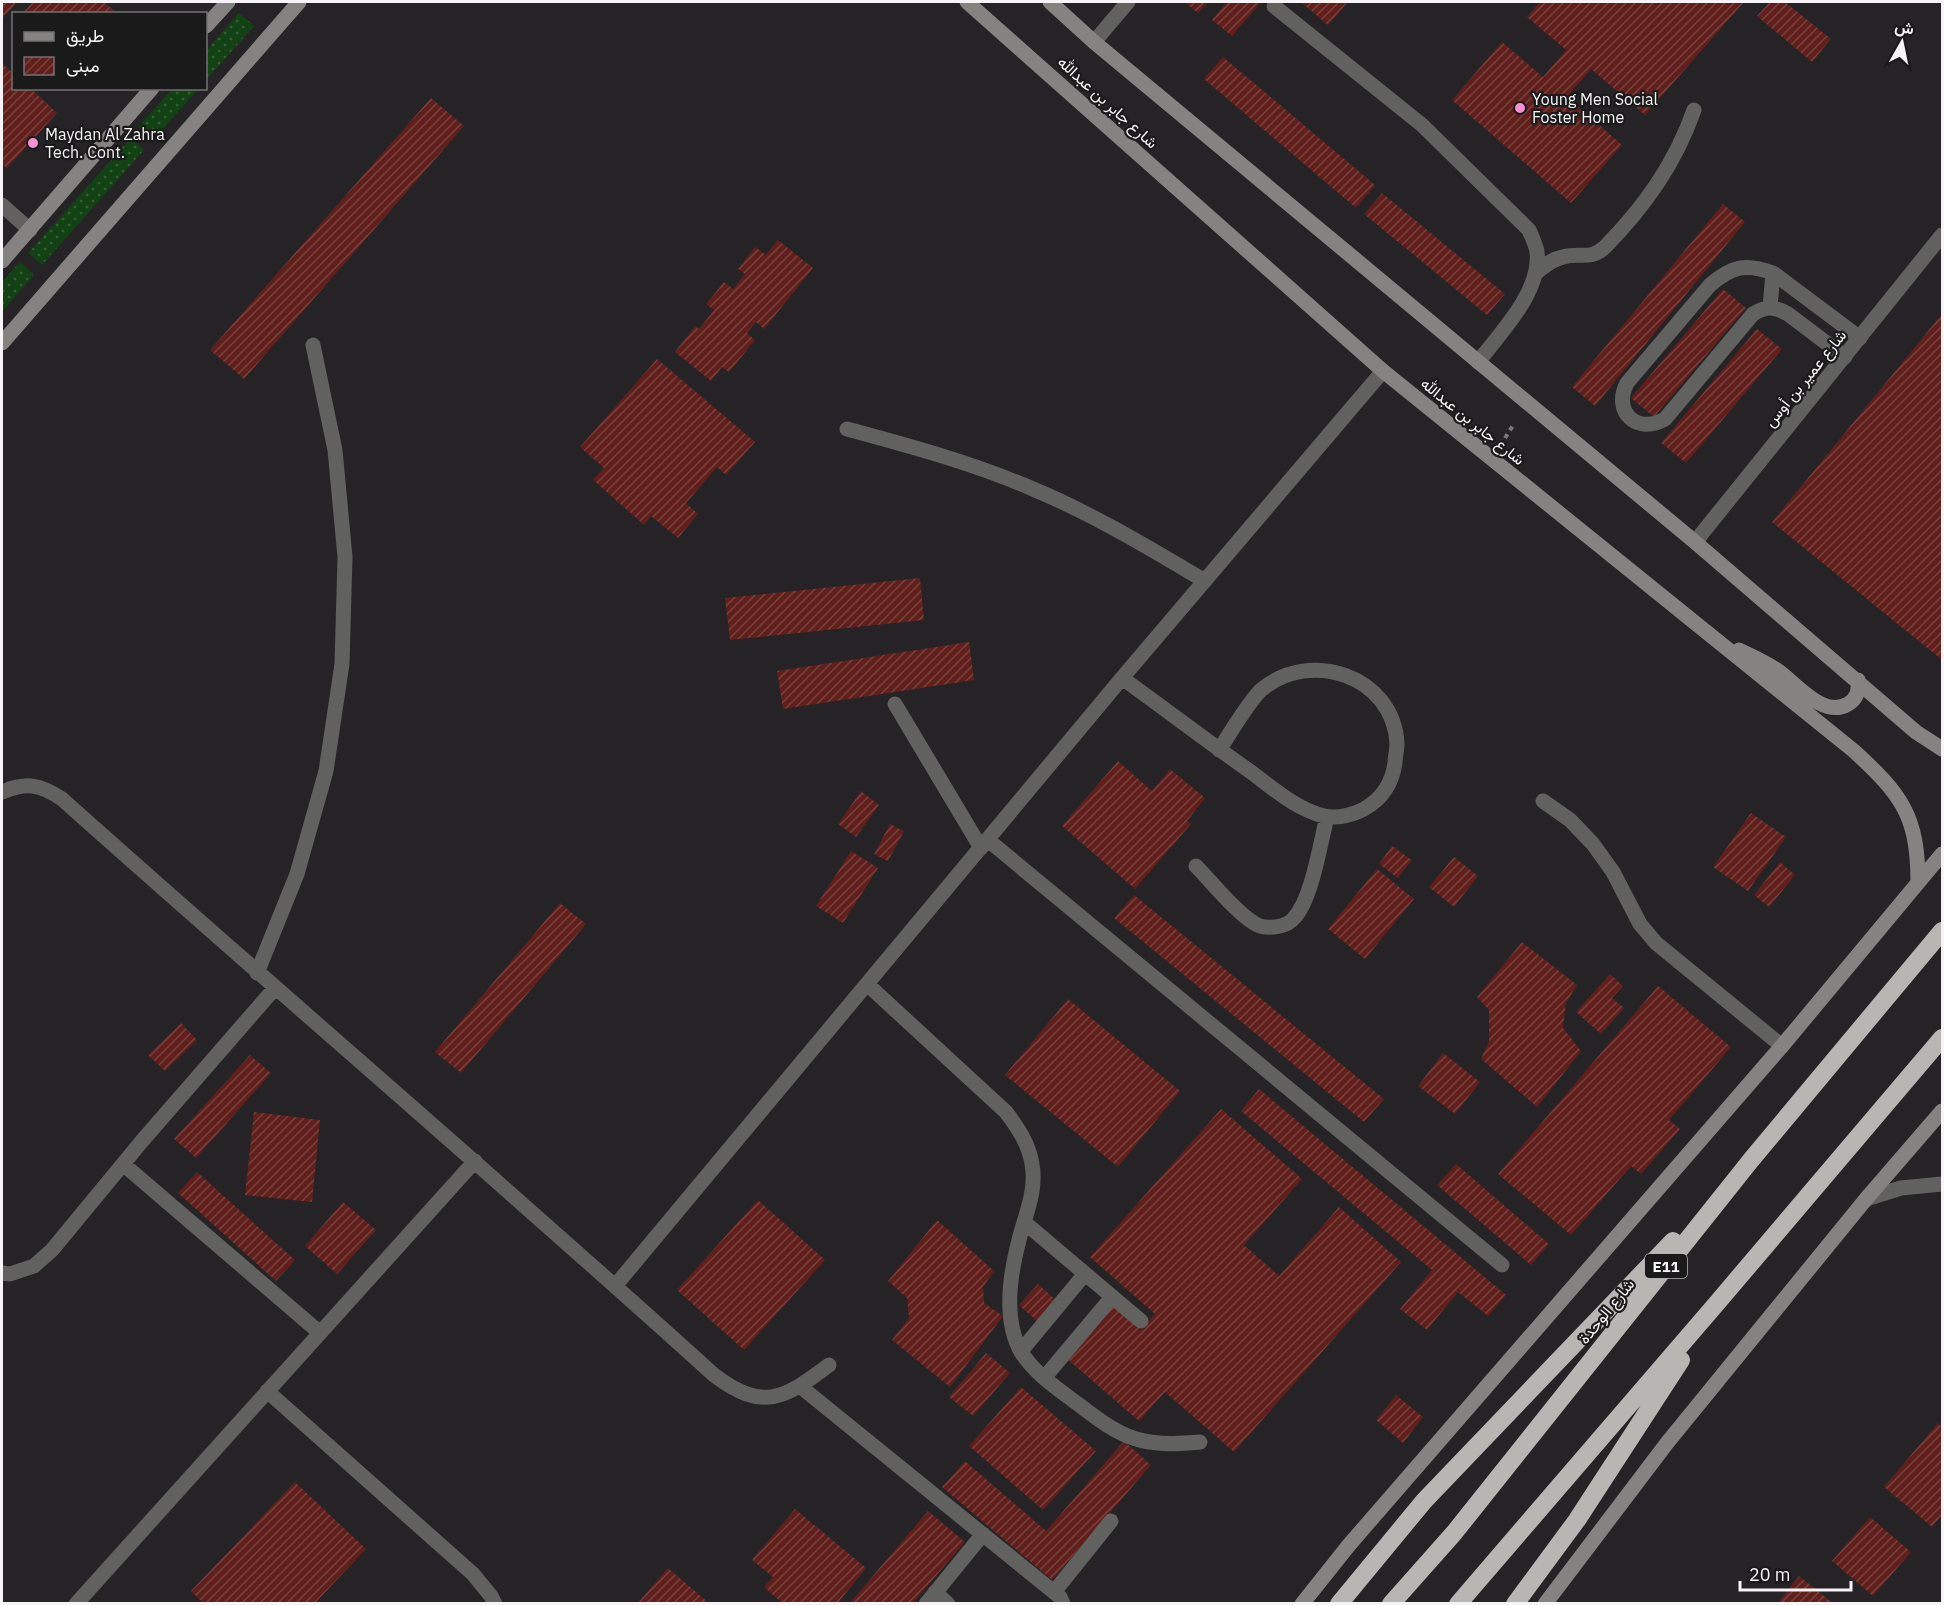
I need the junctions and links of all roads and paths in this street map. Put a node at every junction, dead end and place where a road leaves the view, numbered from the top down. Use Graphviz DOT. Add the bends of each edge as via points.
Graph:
graph roads {
  1 [pos="228,2"];
  2 [pos="299,2"];
  3 [pos="967,2"];
  4 [pos="1050,2"];
  5 [pos="1128,2"];
  6 [pos="1274,6"];
  7 [pos="207,25"];
  8 [pos="1094,42"];
  9 [pos="150,90"];
  10 [pos="1694,110"];
  11 [pos="2,205"];
  12 [pos="30,230"];
  13 [pos="1942,236"];
  14 [pos="2,261"];
  15 [pos="1537,272"];
  16 [pos="1773,273"];
  17 [pos="1770,307"];
  18 [pos="1860,338"];
  19 [pos="2,343"];
  20 [pos="313,345"];
  21 [pos="1845,357"];
  22 [pos="1478,362"];
  23 [pos="1383,371"];
  24 [pos="847,429"];
  25 [pos="1695,542"];
  26 [pos="1205,581"];
  27 [pos="1717,641"];
  28 [pos="1122,678"];
  29 [pos="1858,680"];
  30 [pos="895,704"];
  31 [pos="1942,749"];
  32 [pos="1220,750"];
  33 [pos="2,792"];
  34 [pos="1543,801"];
  35 [pos="1327,817"];
  36 [pos="985,844"];
  37 [pos="1942,854"];
  38 [pos="1196,866"];
  39 [pos="1918,883"];
  40 [pos="1942,931"];
  41 [pos="257,974"];
  42 [pos="867,984"];
  43 [pos="275,988"];
  44 [pos="1942,1038"];
  45 [pos="1782,1046"];
  46 [pos="1942,1111"];
  47 [pos="1751,1160"];
  48 [pos="475,1161"];
  49 [pos="123,1164"];
  50 [pos="1942,1184"];
  51 [pos="1866,1199"];
  52 [pos="1024,1222"];
  53 [pos="1502,1265"];
  54 [pos="2,1273"];
  55 [pos="1084,1275"];
  56 [pos="615,1286"];
  57 [pos="1112,1297"];
  58 [pos="1717,1303"];
  59 [pos="1141,1321"];
  60 [pos="319,1332"];
  61 [pos="1021,1351"];
  62 [pos="829,1365"];
  63 [pos="1044,1378"];
  64 [pos="801,1387"];
  65 [pos="267,1391"];
  66 [pos="1200,1442"];
  67 [pos="1111,1521"];
  68 [pos="983,1534"];
  69 [pos="931,1598"];
  70 [pos="1058,1598"];
  71 [pos="76,1604"];
  72 [pos="495,1604"];
  73 [pos="948,1604"];
  74 [pos="1302,1604"];
  75 [pos="1339,1604"];
  76 [pos="1391,1604"];
  77 [pos="1458,1604"];
  78 [pos="1515,1604"];
  79 [pos="1545,1604"];
  1 -- 7 [label="street"];
  2 -- 19 [label="street"];
  3 -- 23 [label="street, شارع جابر بن عبدالله"];
  4 -- 8 [label="street"];
  5 -- 8 [label="street"];
  6 -- 15 [label="street" via="1422,125 1514,214 1529,230 1537,250"];
  8 -- 22 [label="street"];
  9 -- 12 [label="street"];
  10 -- 15 [label="street" via="1662,178 1605,247 1598,254 1549,262"];
  11 -- 12 [label="street"];
  12 -- 14 [label="street"];
  13 -- 18 [label="street, شارع عمير بن أوس"];
  15 -- 22 [label="street" via="1530,293"];
  16 -- 17 [label="street"];
  16 -- 17 [label="street" via="1757,267 1739,267 1723,273 1710,285 1627,383 1621,399 1627,415 1641,424 1665,419 1753,314"];
  16 -- 18 [label="street"];
  17 -- 21 [label="street" via="1788,314"];
  18 -- 21 [label="street, شارع عمير بن أوس"];
  20 -- 41 [label="street" via="335,450 345,557 342,664 326,771 297,874"];
  21 -- 25 [label="street, شارع عمير بن أوس"];
  22 -- 25 [label="street"];
  23 -- 26 [label="street"];
  23 -- 27 [label="street, شارع جابر بن عبدالله"];
  24 -- 26 [label="street" via="941,455 1033,489 1121,531"];
  25 -- 29 [label="street"];
  26 -- 28 [label="street"];
  27 -- 29 [label="street" via="1776,669 1829,708 1842,708 1854,701"];
  27 -- 39 [label="street, شارع جابر بن عبدالله" via="1854,751 1897,795 1911,822 1918,853"];
  28 -- 32 [label="street"];
  28 -- 36 [label="street"];
  29 -- 31 [label="street" via="1916,732"];
  30 -- 36 [label="street"];
  32 -- 35 [label="street" via="1301,809"];
  32 -- 35 [label="street" via="1260,691 1285,674 1316,669 1346,674 1372,690 1390,715 1397,744 1393,774 1378,801 1353,814"];
  33 -- 41 [label="street" via="33,785 62,799"];
  34 -- 45 [label="street" via="1570,820 1593,844 1613,872 1640,924 1656,943"];
  35 -- 38 [label="street" via="1303,906 1293,921 1277,927 1260,926 1245,916"];
  36 -- 42 [label="street"];
  36 -- 53 [label="street"];
  37 -- 39 [label="street"];
  39 -- 45 [label="street"];
  40 -- 47 [label="highway, شارع الوحدة / E11"];
  41 -- 43 [label="street"];
  42 -- 52 [label="street" via="1006,1112 1023,1136 1032,1164 1033,1184"];
  42 -- 56 [label="street"];
  43 -- 48 [label="street"];
  43 -- 49 [label="street"];
  44 -- 58 [label="highway"];
  45 -- 74 [label="street"];
  46 -- 51 [label="street"];
  47 -- 75 [label="highway" via="1424,1501"];
  47 -- 76 [label="highway, شارع الوحدة / E11" via="1454,1533"];
  48 -- 56 [label="street"];
  48 -- 60 [label="street"];
  49 -- 54 [label="street" via="52,1250 34,1266"];
  49 -- 60 [label="street"];
  50 -- 51 [label="street" via="1901,1188"];
  51 -- 79 [label="street" via="1666,1443"];
  52 -- 55 [label="street"];
  52 -- 61 [label="street" via="1016,1252 1010,1311"];
  55 -- 57 [label="street"];
  55 -- 61 [label="street"];
  56 -- 64 [label="street" via="733,1390 763,1397 779,1396"];
  57 -- 59 [label="street"];
  57 -- 63 [label="street"];
  58 -- 77 [label="highway"];
  58 -- 78 [label="highway" via="1577,1520"];
  60 -- 65 [label="street"];
  61 -- 63 [label="street"];
  62 -- 64 [label="street"];
  63 -- 66 [label="street" via="1128,1438 1176,1445"];
  64 -- 68 [label="street"];
  65 -- 71 [label="street"];
  65 -- 72 [label="street" via="472,1574"];
  67 -- 70 [label="street"];
  68 -- 69 [label="street"];
  68 -- 70 [label="street"];
  69 -- 73 [label="street"];
}
